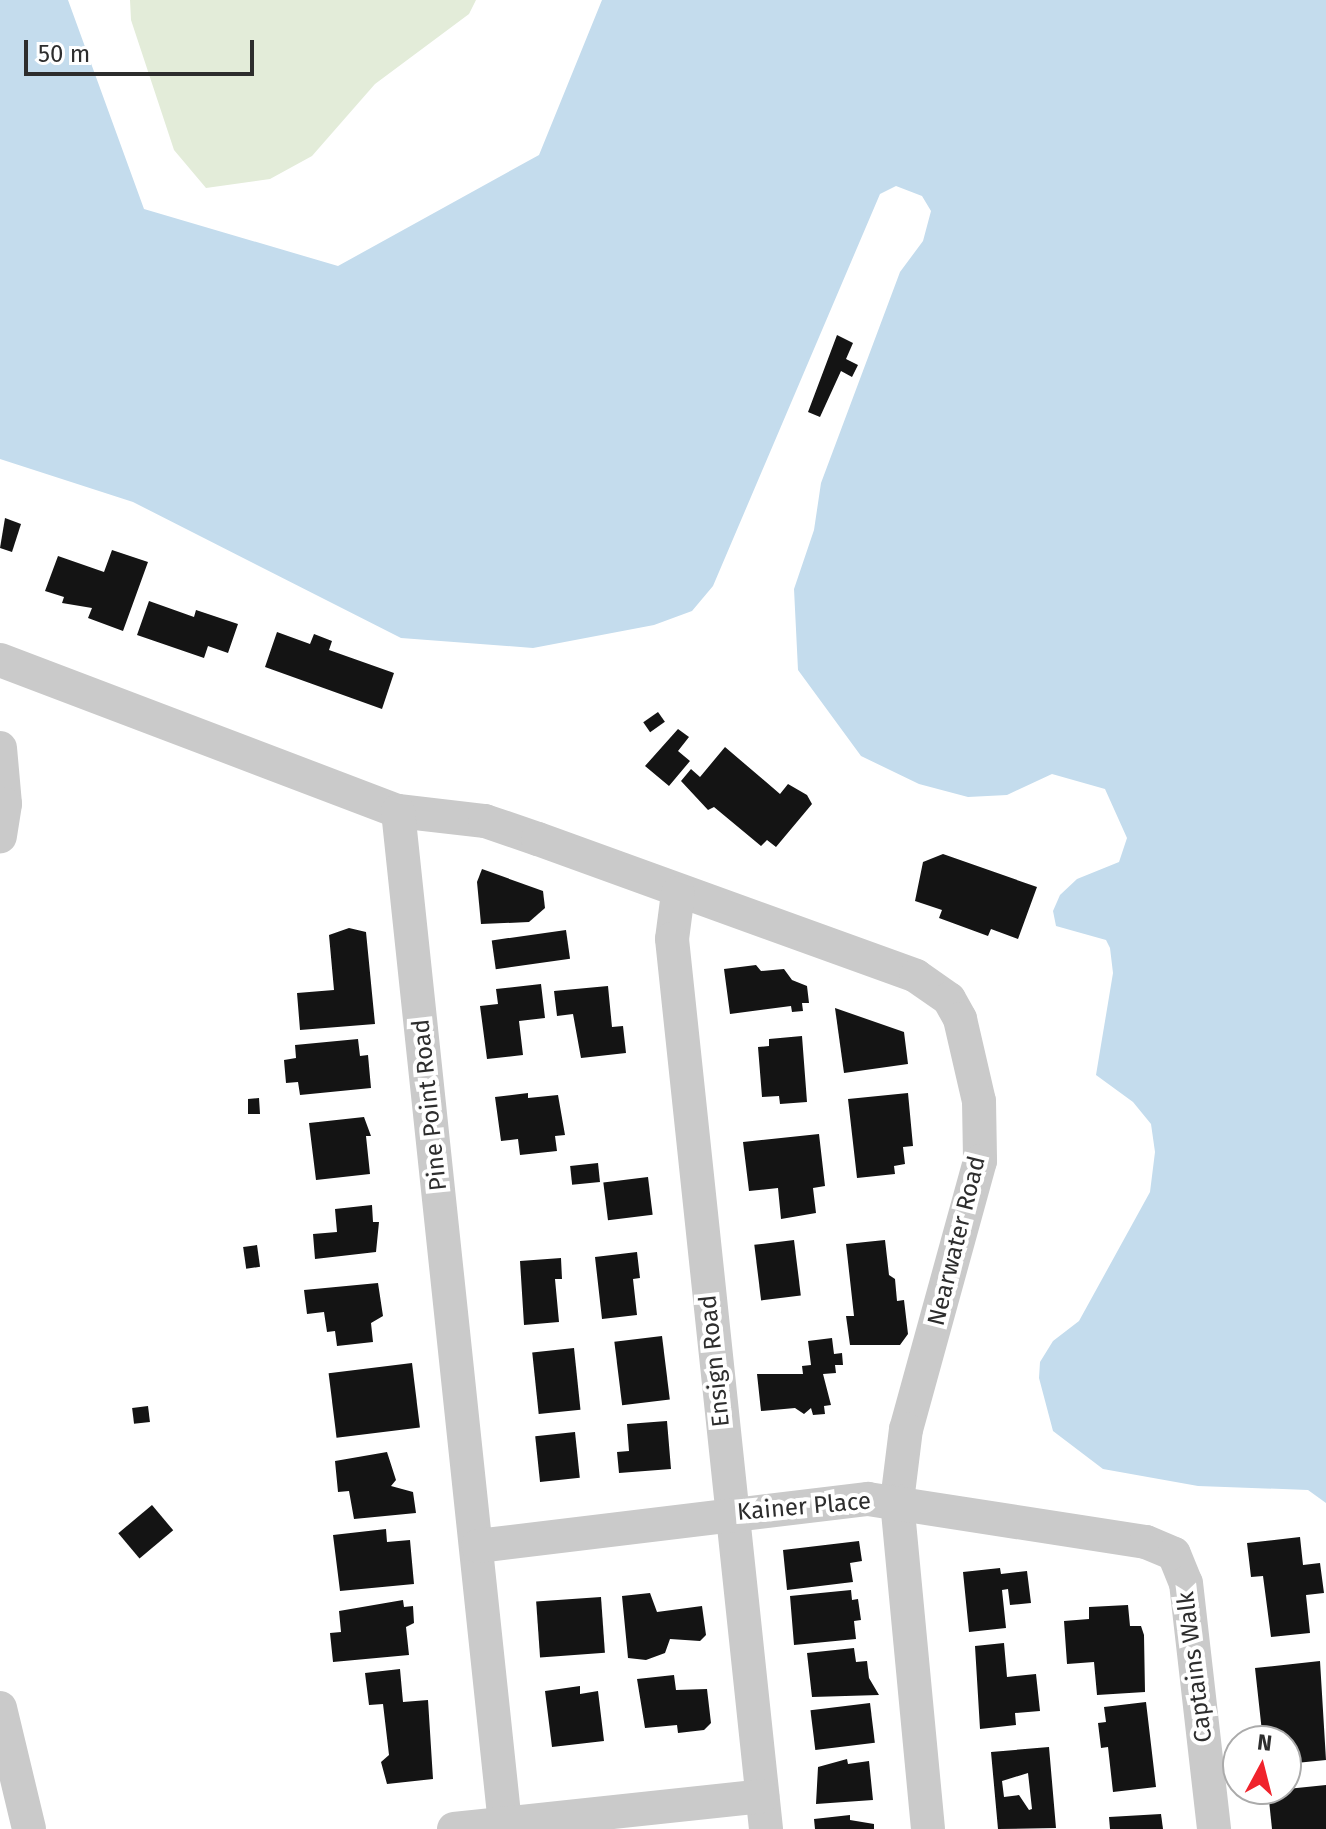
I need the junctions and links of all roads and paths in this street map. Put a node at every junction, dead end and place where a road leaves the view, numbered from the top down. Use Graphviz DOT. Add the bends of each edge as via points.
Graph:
graph roads {
  1 [pos="0,660"];
  2 [pos="0,748"];
  3 [pos="398,811"];
  4 [pos="0,837"];
  5 [pos="678,893"];
  6 [pos="897,1501"];
  7 [pos="730,1513"];
  8 [pos="478,1546"];
  9 [pos="1174,1554"];
  10 [pos="0,1708"];
  11 [pos="764,1812"];
  12 [pos="505,1824"];
  13 [pos="29,1829"];
  14 [pos="454,1829"];
  15 [pos="928,1829"];
  16 [pos="1214,1829"];
  1 -- 3 [label="street"];
  2 -- 4 [label="street" via="5,804"];
  3 -- 5 [label="street, Nearwater Road" via="485,821"];
  3 -- 8 [label="street, Pine Point Road"];
  5 -- 6 [label="street, Nearwater Road" via="916,976 940,989 960,1019 979,1101 980,1161 906,1429"];
  5 -- 7 [label="street, Ensign Road" via="672,939"];
  6 -- 7 [label="street, Kainer Place"];
  6 -- 9 [label="street, Kainer Place" via="938,1513 1146,1542"];
  6 -- 15 [label="street, Nearwater Road"];
  7 -- 8 [label="street, Kainer Place"];
  7 -- 11 [label="street, Ensign Road"];
  8 -- 12 [label="street, Pine Point Road"];
  9 -- 16 [label="street, Captains Walk" via="1186,1583"];
  10 -- 13 [label="street"];
  11 -- 12 [label="street"];
  12 -- 14 [label="street"];
}
